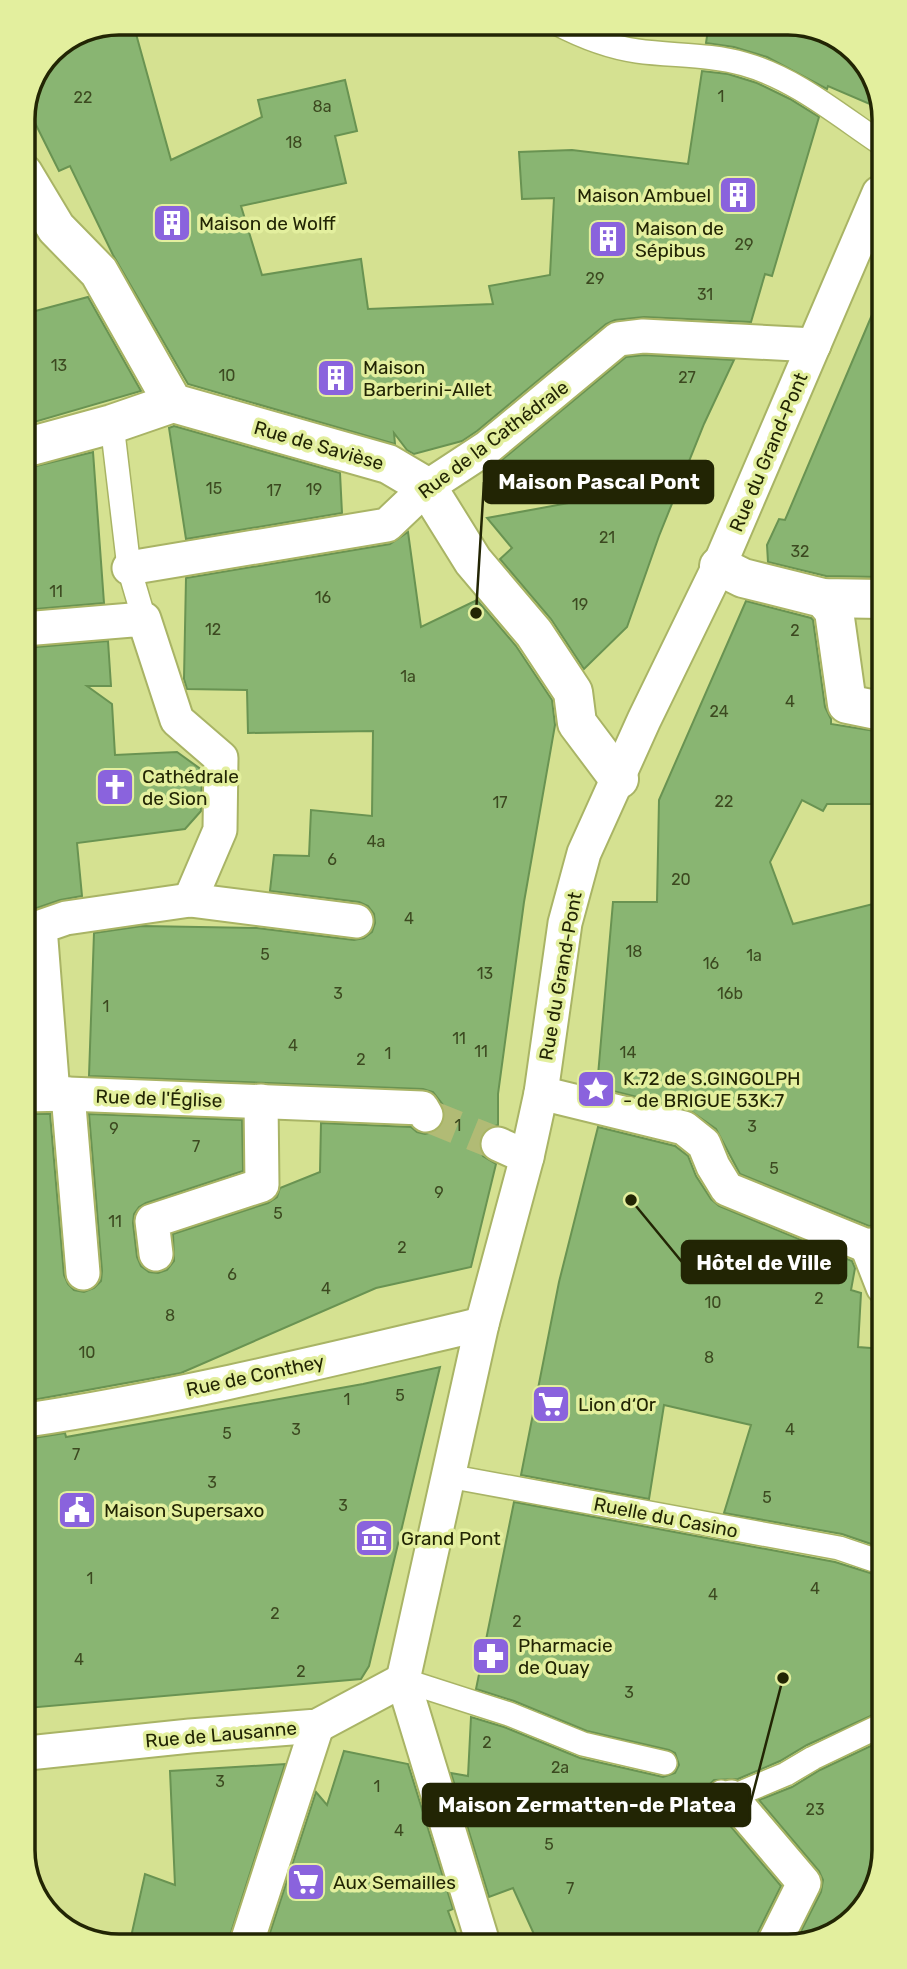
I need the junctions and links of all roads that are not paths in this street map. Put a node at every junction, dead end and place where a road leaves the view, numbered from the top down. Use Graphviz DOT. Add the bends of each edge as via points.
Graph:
graph roads {
  1 [pos="579,35"];
  2 [pos="872,137"];
  3 [pos="35,193"];
  4 [pos="872,209"];
  5 [pos="814,345"];
  6 [pos="173,403"];
  7 [pos="112,424"];
  8 [pos="35,445"];
  9 [pos="427,487"];
  10 [pos="719,566"];
  11 [pos="129,568"];
  12 [pos="823,598"];
  13 [pos="872,599"];
  14 [pos="144,619"];
  15 [pos="35,628"];
  16 [pos="872,709"];
  17 [pos="619,779"];
  18 [pos="190,900"];
  19 [pos="356,921"];
  20 [pos="541,1093"];
  21 [pos="49,1094"];
  22 [pos="261,1101"];
  23 [pos="426,1115"];
  24 [pos="872,1244"];
  25 [pos="156,1254"];
  26 [pos="83,1273"];
  27 [pos="482,1324"];
  28 [pos="35,1419"];
  29 [pos="448,1476"];
  30 [pos="872,1559"];
  31 [pos="403,1680"];
  32 [pos="317,1726"];
  33 [pos="872,1730"];
  34 [pos="35,1752"];
  35 [pos="665,1763"];
  36 [pos="726,1794"];
  37 [pos="250,1934"];
  38 [pos="479,1934"];
  39 [pos="778,1934"];
  1 -- 2 [label="lane" via="635,51 743,63 794,84"];
  3 -- 6 [label="street" via="56,228 99,272"];
  4 -- 5 [label="street, Rue du Grand-Pont"];
  5 -- 9 [label="street, Rue de la Cathédrale" via="643,336 618,339 488,447"];
  5 -- 10 [label="street, Rue du Grand-Pont"];
  6 -- 7 [label="street"];
  6 -- 9 [label="street, Rue de Savièse" via="388,464"];
  7 -- 8 [label="street"];
  7 -- 11 [label="lane"];
  9 -- 11 [label="street, Rue de la Cathédrale" via="387,525"];
  9 -- 17 [label="street, Rue de Savièse" via="473,561 534,633 573,692 577,723"];
  10 -- 12 [label="street" via="743,578"];
  10 -- 17 [label="street, Rue du Grand-Pont"];
  11 -- 14 [label="lane"];
  12 -- 13 [label="street"];
  12 -- 16 [label="street" via="834,611 847,705"];
  14 -- 15 [label="street"];
  14 -- 18 [label="street" via="177,720 221,758 220,830"];
  17 -- 20 [label="street, Rue du Grand-Pont" via="584,853 565,923"];
  18 -- 19 [label="street"];
  18 -- 21 [label="street" via="66,918 40,927"];
  20 -- 24 [label="street" via="684,1128 704,1144 727,1189"];
  20 -- 27 [label="street, Rue du Grand-Pont" via="513,1151"];
  21 -- 22 [label="street, Rue de l'Église"];
  21 -- 26 [label="street, Rue de l'Église"];
  22 -- 23 [label="street, Rue de l'Église" via="422,1108"];
  22 -- 25 [label="street" via="262,1185 152,1221"];
  27 -- 28 [label="street, Rue de Conthey" via="119,1405"];
  27 -- 29 [label="street, Rue du Grand-Pont"];
  29 -- 30 [label="lane, Ruelle du Casino" via="839,1548"];
  29 -- 31 [label="street, Rue du Grand-Pont"];
  31 -- 32 [label="street, Rue de Lausanne"];
  31 -- 35 [label="lane" via="583,1744"];
  31 -- 38 [label="street"];
  32 -- 34 [label="street, Rue de Lausanne"];
  32 -- 37 [label="street"];
  33 -- 36 [label="lane" via="786,1774"];
  36 -- 39 [label="street" via="804,1883"];
}
